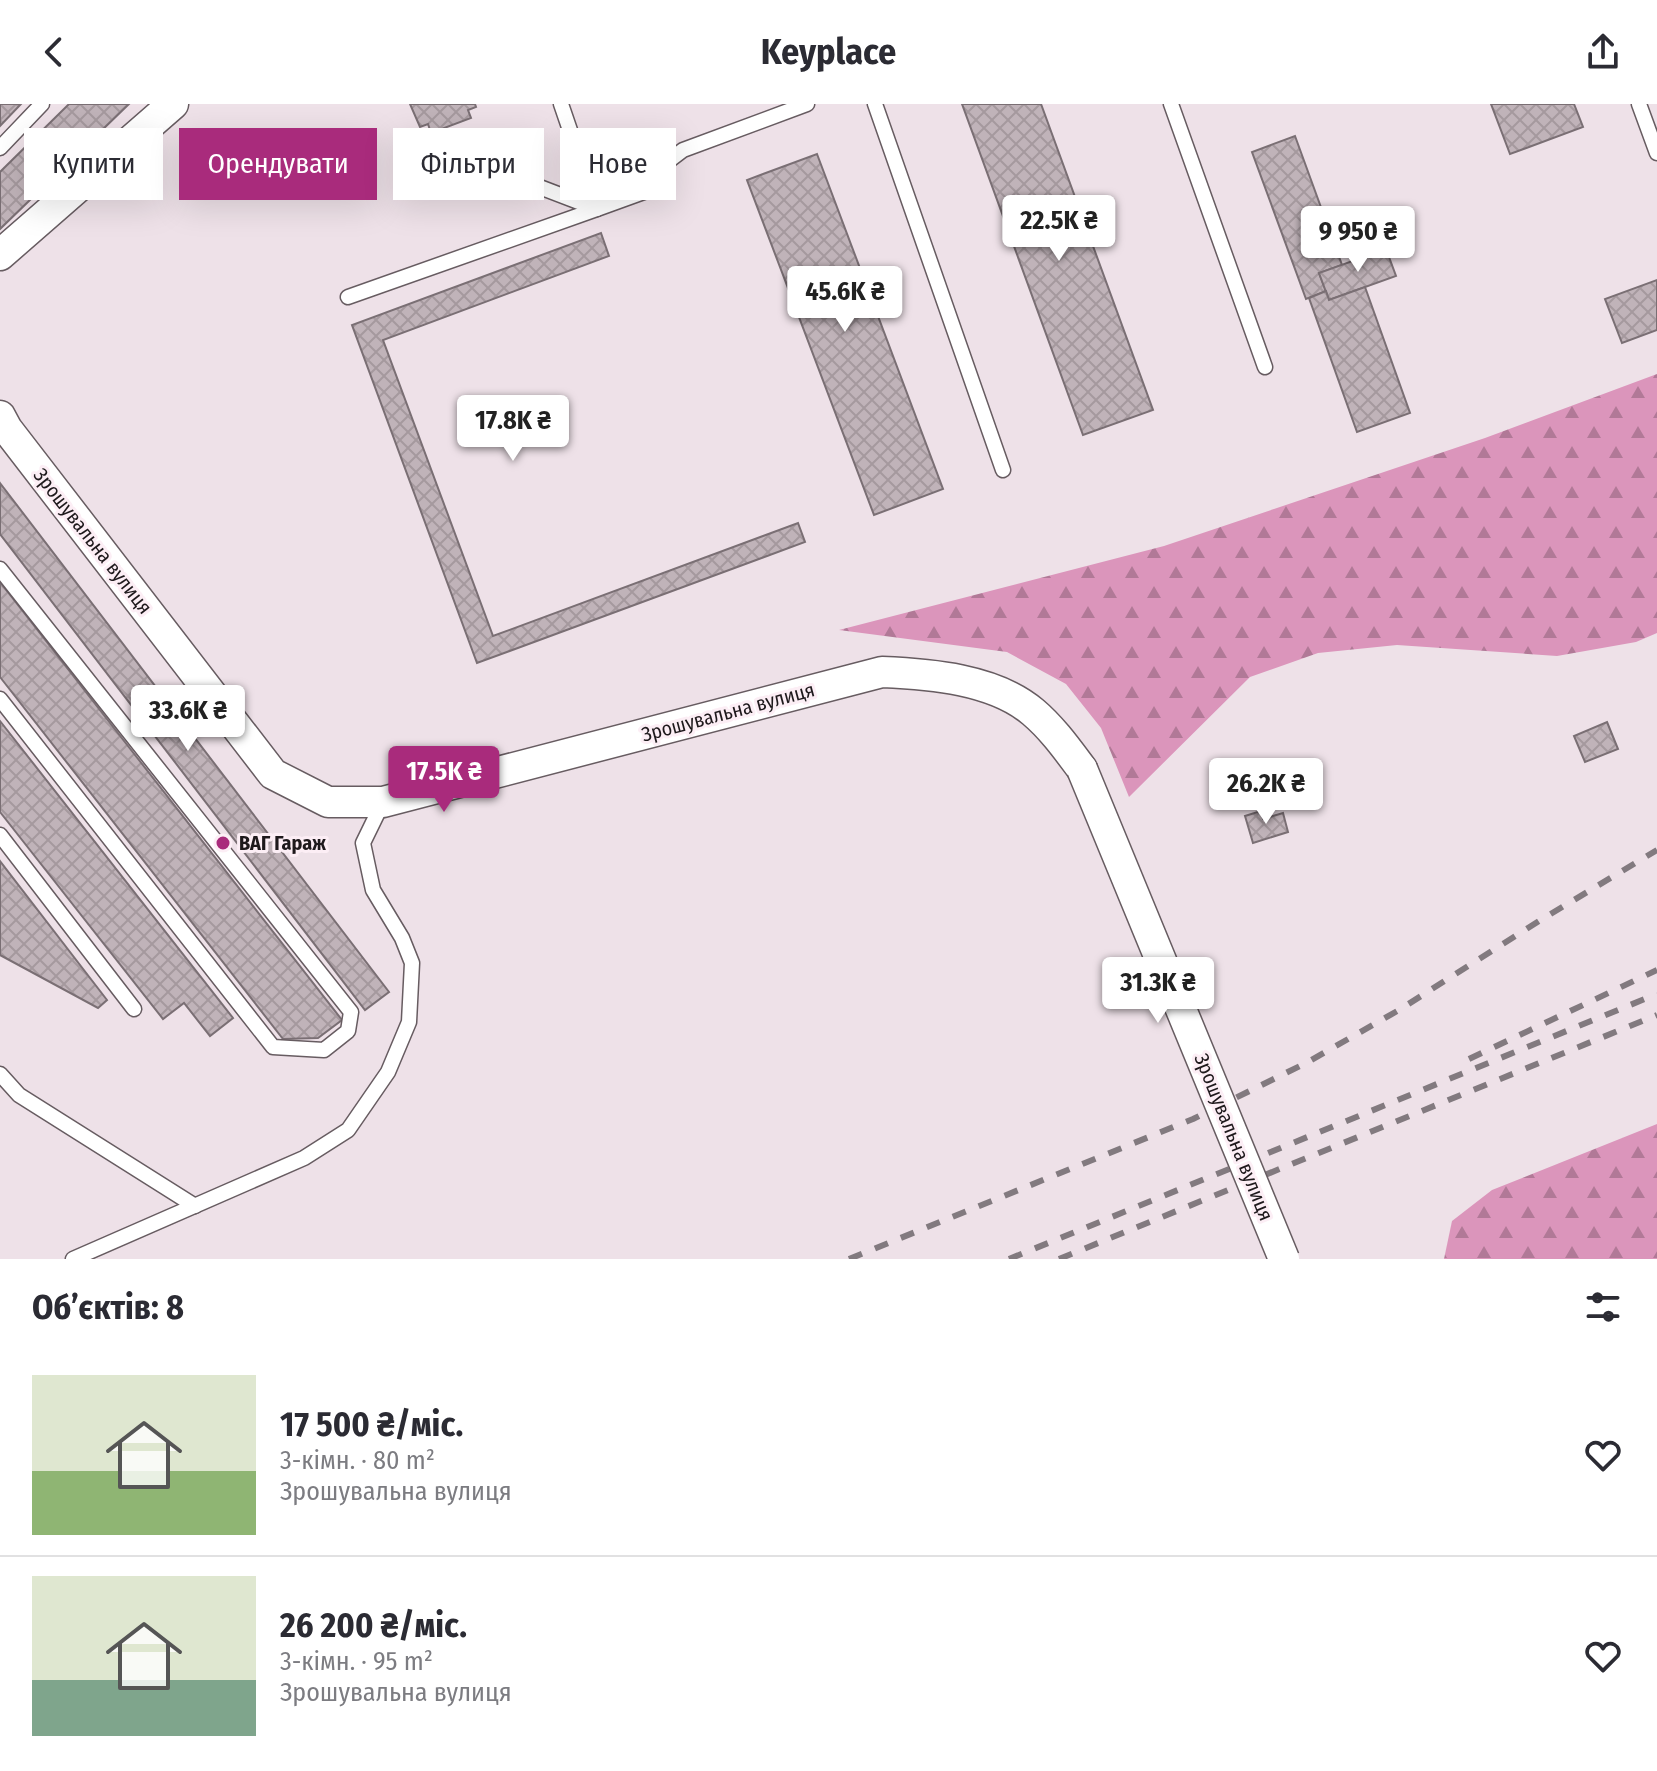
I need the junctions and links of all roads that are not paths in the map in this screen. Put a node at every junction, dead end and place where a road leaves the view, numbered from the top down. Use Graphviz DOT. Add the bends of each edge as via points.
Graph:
graph roads {
  1 [pos="42,104"];
  2 [pos="173,104"];
  3 [pos="561,104"];
  4 [pos="807,104"];
  5 [pos="875,104"];
  6 [pos="1171,104"];
  7 [pos="1639,104"];
  8 [pos="0,148"];
  9 [pos="1657,153"];
  10 [pos="544,189"];
  11 [pos="597,209"];
  12 [pos="0,255"];
  13 [pos="348,297"];
  14 [pos="1265,367"];
  15 [pos="0,416"];
  16 [pos="1003,470"];
  17 [pos="0,569"];
  18 [pos="0,699"];
  19 [pos="383,802"];
  20 [pos="0,835"];
  21 [pos="134,1009"];
  22 [pos="0,1074"];
  23 [pos="195,1206"];
  24 [pos="73,1259"];
  25 [pos="1284,1259"];
  1 -- 8 [label="lane"];
  2 -- 12 [label="street"];
  3 -- 11 [label="lane"];
  4 -- 11 [label="lane" via="683,150 662,166 655,188"];
  5 -- 16 [label="lane"];
  6 -- 14 [label="lane"];
  7 -- 9 [label="lane"];
  10 -- 11 [label="lane"];
  11 -- 13 [label="lane"];
  15 -- 19 [label="street, Зрошувальна вулиця" via="273,774 328,802"];
  17 -- 18 [label="lane" via="351,1012 348,1031 324,1050 273,1047"];
  19 -- 23 [label="lane" via="363,843 373,890 412,963 409,1022 388,1072 348,1130 304,1158"];
  19 -- 25 [label="street, Зрошувальна вулиця, bridge" via="882,672 936,674 998,692 1031,710 1082,769"];
  20 -- 21 [label="lane"];
  22 -- 23 [label="lane" via="19,1095"];
  23 -- 24 [label="lane"];
}
